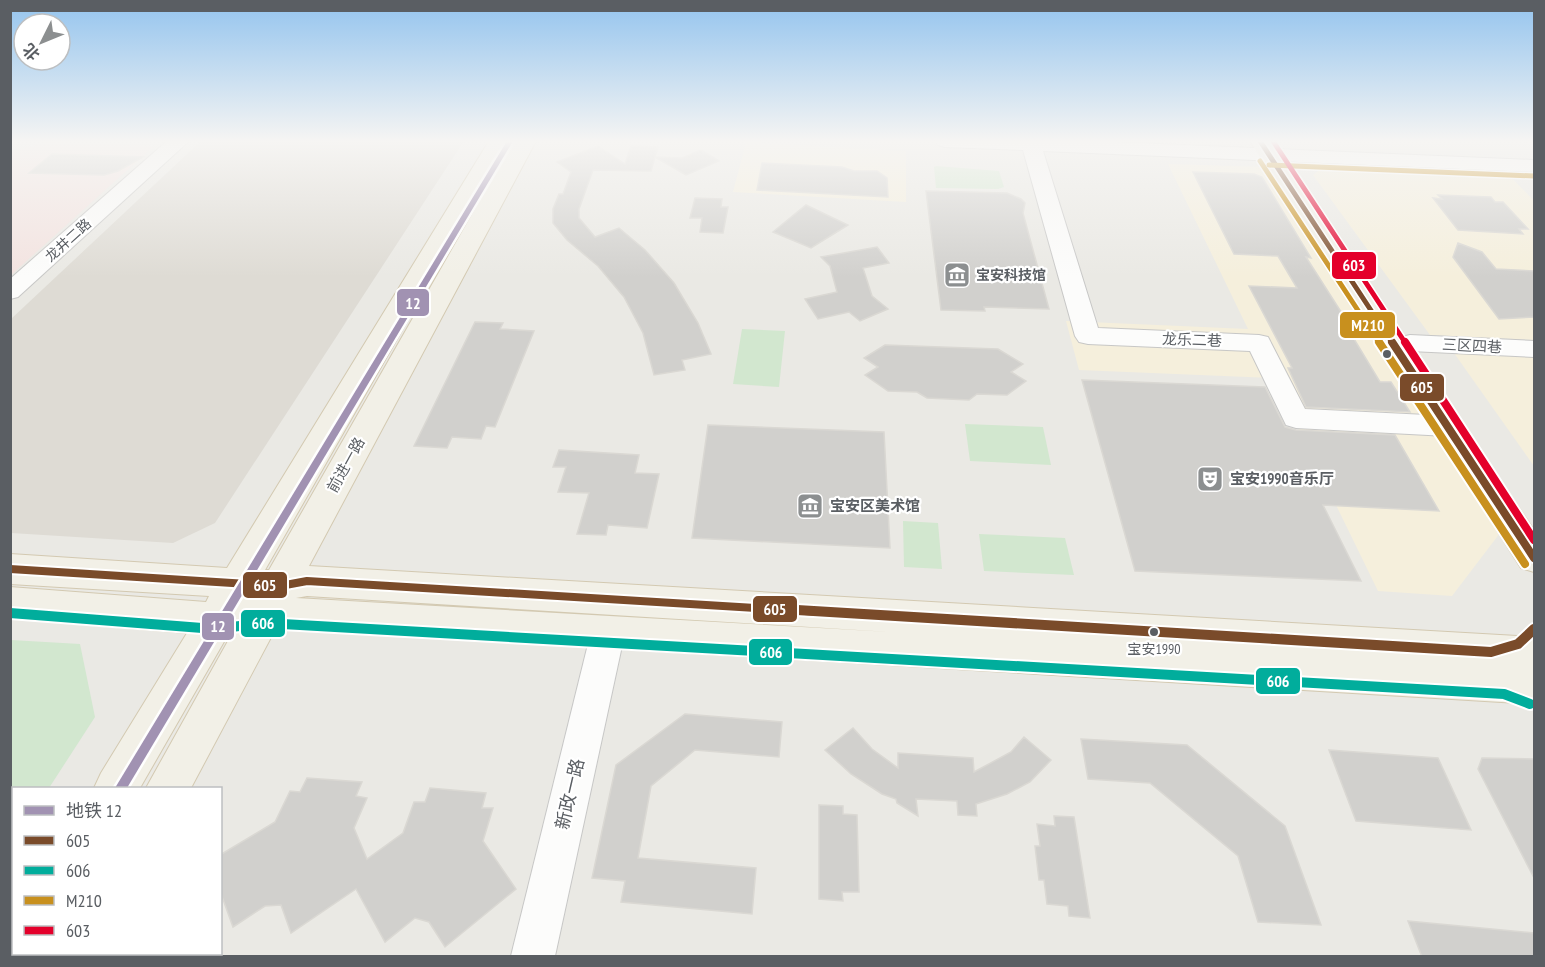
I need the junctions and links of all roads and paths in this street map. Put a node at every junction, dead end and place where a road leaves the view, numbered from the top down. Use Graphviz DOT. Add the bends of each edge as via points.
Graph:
graph roads {
  1 [pos="128,186"];
  2 [pos="473,186"];
  3 [pos="500,186"];
  4 [pos="1043,186"];
  5 [pos="1296,186"];
  6 [pos="1299,186"];
  7 [pos="10,292"];
  8 [pos="1410,342"];
  9 [pos="1534,348"];
  10 [pos="1447,426"];
  11 [pos="1534,526"];
  12 [pos="1534,558"];
  13 [pos="10,569"];
  14 [pos="238,583"];
  15 [pos="272,599"];
  16 [pos="10,603"];
  17 [pos="216,619"];
  18 [pos="1534,629"];
  19 [pos="608,632"];
  20 [pos="1534,654"];
  21 [pos="1516,679"];
  22 [pos="117,787"];
  23 [pos="169,787"];
  24 [pos="533,957"];
  1 -- 7 [label="street, 龙井二路"];
  2 -- 14 [label="main road"];
  3 -- 15 [label="main road, 前进一路"];
  4 -- 10 [label="street, 龙乐二巷" via="1088,336 1259,343 1296,418"];
  5 -- 10 [label="main road"];
  6 -- 8 [label="main road"];
  8 -- 9 [label="street, 三区四巷"];
  8 -- 11 [label="main road"];
  10 -- 12 [label="main road"];
  13 -- 14 [label="main road"];
  14 -- 15 [label="main road"];
  14 -- 17 [label="main road"];
  15 -- 17 [label="main road"];
  15 -- 19 [label="main road"];
  15 -- 21 [label="main road" via="318,582"];
  15 -- 23 [label="main road, 前进一路"];
  16 -- 17 [label="main road"];
  17 -- 22 [label="main road"];
  18 -- 21 [label="main road" via="1518,644"];
  19 -- 21 [label="main road"];
  19 -- 24 [label="street, 新政一路"];
  20 -- 21 [label="main road"];
}
